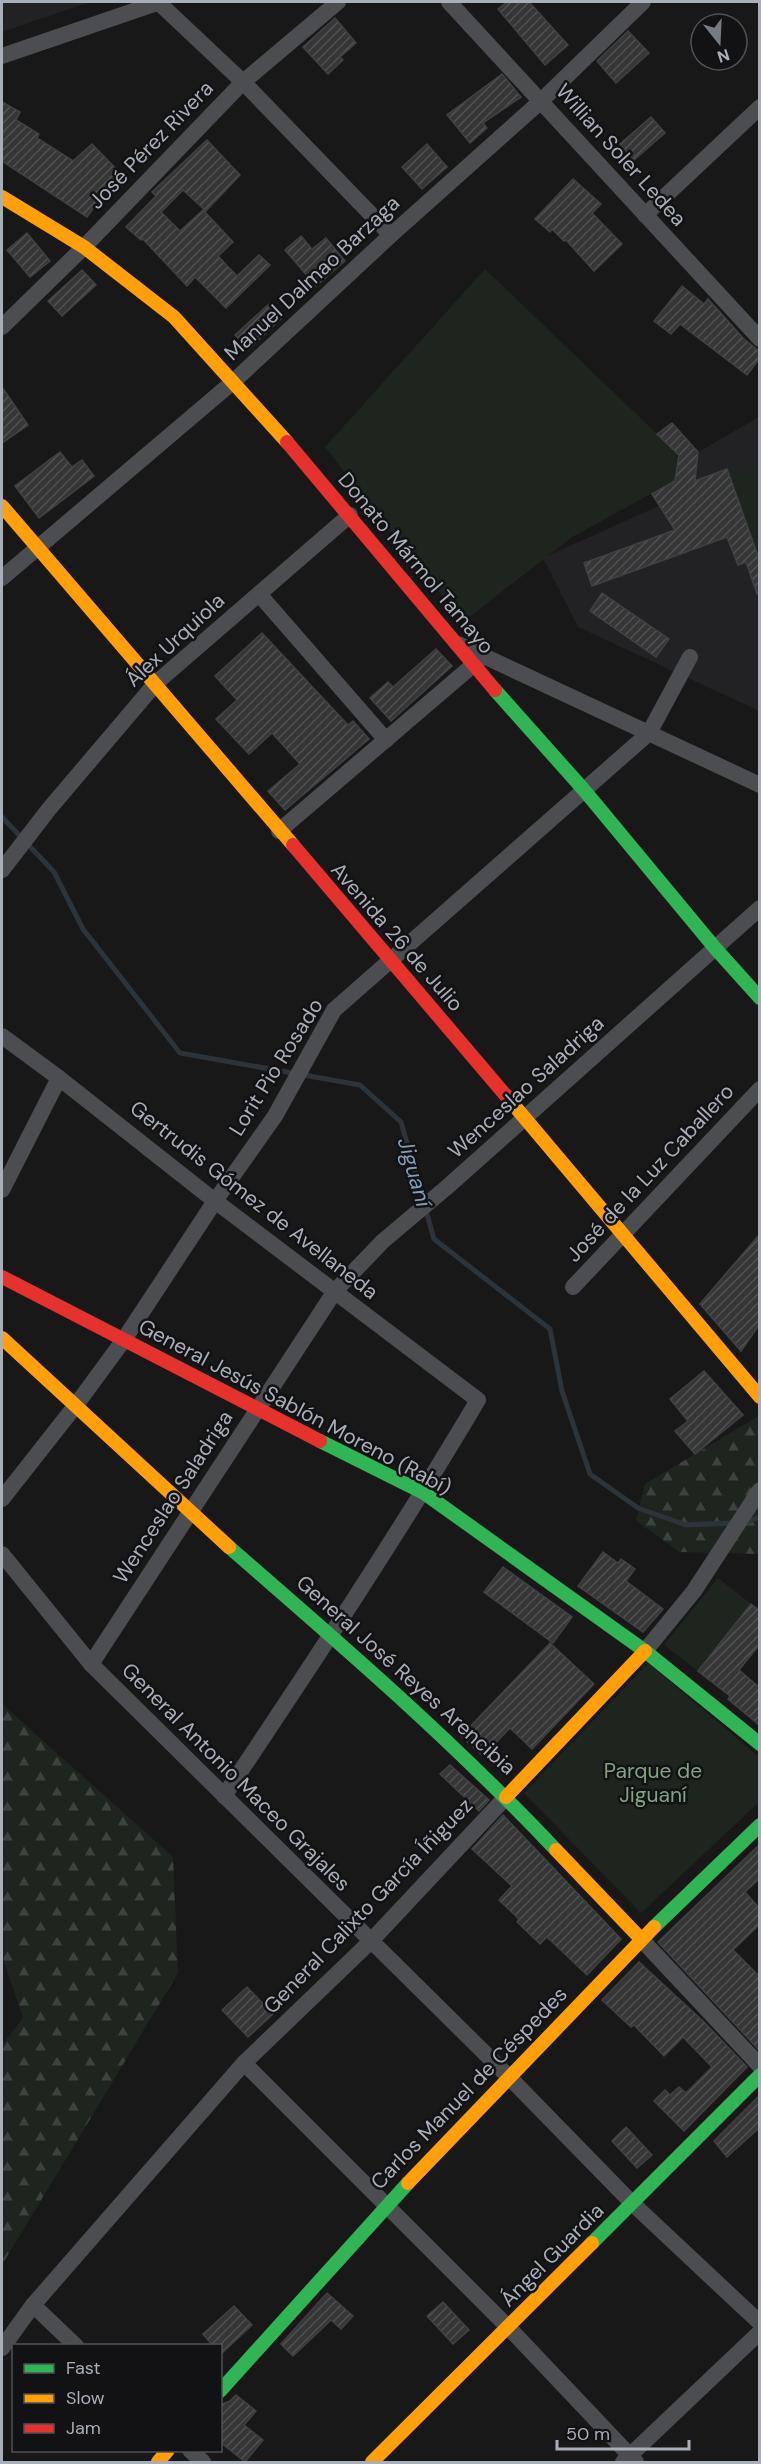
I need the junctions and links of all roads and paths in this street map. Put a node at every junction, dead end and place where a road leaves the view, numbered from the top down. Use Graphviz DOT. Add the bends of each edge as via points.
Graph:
graph roads {
  1 [pos="159,2"];
  2 [pos="338,2"];
  3 [pos="449,2"];
  4 [pos="643,2"];
  5 [pos="2,56"];
  6 [pos="243,82"];
  7 [pos="541,101"];
  8 [pos="759,107"];
  9 [pos="2,197"];
  10 [pos="645,215"];
  11 [pos="392,235"];
  12 [pos="84,247"];
  13 [pos="2,327"];
  14 [pos="759,339"];
  15 [pos="234,381"];
  16 [pos="2,506"];
  17 [pos="350,514"];
  18 [pos="37,546"];
  19 [pos="2,578"];
  20 [pos="259,594"];
  21 [pos="457,644"];
  22 [pos="690,657"];
  23 [pos="478,661"];
  24 [pos="156,683"];
  25 [pos="649,733"];
  26 [pos="386,740"];
  27 [pos="759,784"];
  28 [pos="584,790"];
  29 [pos="279,831"];
  30 [pos="2,870"];
  31 [pos="759,908"];
  32 [pos="715,948"];
  33 [pos="390,961"];
  34 [pos="759,998"];
  35 [pos="2,1036"];
  36 [pos="59,1078"];
  37 [pos="759,1089"];
  38 [pos="525,1118"];
  39 [pos="2,1190"];
  40 [pos="215,1201"];
  41 [pos="622,1236"];
  42 [pos="2,1276"];
  43 [pos="573,1287"];
  44 [pos="335,1291"];
  45 [pos="2,1338"];
  46 [pos="123,1341"];
  47 [pos="759,1396"];
  48 [pos="76,1405"];
  49 [pos="256,1409"];
  50 [pos="759,1490"];
  51 [pos="423,1493"];
  52 [pos="2,1499"];
  53 [pos="190,1513"];
  54 [pos="2,1554"];
  55 [pos="332,1635"];
  56 [pos="645,1651"];
  57 [pos="91,1664"];
  58 [pos="759,1744"];
  59 [pos="224,1796"];
  60 [pos="506,1797"];
  61 [pos="759,1825"];
  62 [pos="641,1939"];
  63 [pos="370,1942"];
  64 [pos="244,2063"];
  65 [pos="759,2066"];
  66 [pos="759,2075"];
  67 [pos="509,2078"];
  68 [pos="632,2204"];
  69 [pos="386,2206"];
  70 [pos="33,2305"];
  71 [pos="759,2323"];
  72 [pos="509,2328"];
  73 [pos="759,2332"];
  74 [pos="74,2344"];
  75 [pos="2,2348"];
  76 [pos="222,2389"];
  77 [pos="191,2452"];
  78 [pos="630,2460"];
  79 [pos="203,2463"];
  80 [pos="372,2463"];
  1 -- 5 [label="street"];
  1 -- 6 [label="street"];
  2 -- 6 [label="street, José Pérez Rivera"];
  3 -- 7 [label="street, Willian Soler Ledea"];
  4 -- 7 [label="street, Manuel Dalmao Barzaga"];
  6 -- 11 [label="street"];
  6 -- 12 [label="street, José Pérez Rivera"];
  7 -- 10 [label="street, Willian Soler Ledea"];
  7 -- 11 [label="street, Manuel Dalmao Barzaga"];
  8 -- 10 [label="street"];
  9 -- 12 [label="street, Donato Mármol Tamayo"];
  10 -- 14 [label="street, Willian Soler Ledea"];
  11 -- 15 [label="street, Manuel Dalmao Barzaga"];
  12 -- 13 [label="street, José Pérez Rivera"];
  12 -- 15 [label="street, Donato Mármol Tamayo" via="174,317"];
  15 -- 17 [label="street, Donato Mármol Tamayo"];
  15 -- 18 [label="street, Manuel Dalmao Barzaga"];
  16 -- 18 [label="street, Avenida 26 de Julio"];
  17 -- 20 [label="street, Álex Urquiola"];
  17 -- 21 [label="street, Donato Mármol Tamayo"];
  18 -- 19 [label="street, Manuel Dalmao Barzaga"];
  18 -- 24 [label="street, Avenida 26 de Julio"];
  20 -- 24 [label="street, Álex Urquiola"];
  20 -- 26 [label="street"];
  21 -- 23 [label="street"];
  22 -- 25 [label="street, Lorit Pio Rosado"];
  23 -- 25 [label="street"];
  23 -- 26 [label="street"];
  23 -- 28 [label="street, Donato Mármol Tamayo"];
  24 -- 29 [label="street, Avenida 26 de Julio"];
  24 -- 30 [label="street, Álex Urquiola"];
  25 -- 27 [label="street"];
  25 -- 28 [label="street, Lorit Pio Rosado"];
  26 -- 29 [label="street"];
  28 -- 32 [label="street, Donato Mármol Tamayo"];
  28 -- 33 [label="street, Lorit Pio Rosado"];
  29 -- 33 [label="street, Avenida 26 de Julio"];
  31 -- 32 [label="street, Wenceslao Saladriga"];
  32 -- 34 [label="street, Donato Mármol Tamayo"];
  32 -- 38 [label="street, Wenceslao Saladriga"];
  33 -- 38 [label="street, Avenida 26 de Julio"];
  33 -- 40 [label="street, Lorit Pio Rosado" via="334,1010 275,1116"];
  35 -- 36 [label="street, Gertrudis Gómez de Avellaneda"];
  36 -- 39 [label="street"];
  36 -- 40 [label="street, Gertrudis Gómez de Avellaneda"];
  37 -- 41 [label="street, José de la Luz Caballero"];
  38 -- 41 [label="street, Avenida 26 de Julio"];
  38 -- 44 [label="street, Wenceslao Saladriga" via="383,1241"];
  40 -- 44 [label="street, Gertrudis Gómez de Avellaneda"];
  40 -- 46 [label="street, Lorit Pio Rosado"];
  41 -- 43 [label="street, José de la Luz Caballero"];
  41 -- 47 [label="street, Avenida 26 de Julio"];
  42 -- 46 [label="street, General Jesús Sablón Moreno (Rabí)"];
  44 -- 49 [label="street, Wenceslao Saladriga"];
  44 -- 51 [label="street, Gertrudis Gómez de Avellaneda" via="478,1400"];
  45 -- 48 [label="street, General José Reyes Arencibia"];
  46 -- 48 [label="street, Lorit Pio Rosado"];
  46 -- 49 [label="street, General Jesús Sablón Moreno (Rabí)"];
  48 -- 52 [label="street, Lorit Pio Rosado"];
  48 -- 53 [label="street, General José Reyes Arencibia"];
  49 -- 51 [label="street, General Jesús Sablón Moreno (Rabí)"];
  49 -- 53 [label="street, Wenceslao Saladriga"];
  50 -- 56 [label="street, General Calixto García Íñiguez" via="694,1591"];
  51 -- 55 [label="street"];
  51 -- 56 [label="street, General Jesús Sablón Moreno (Rabí)"];
  53 -- 55 [label="street, General José Reyes Arencibia"];
  53 -- 57 [label="street, Wenceslao Saladriga"];
  54 -- 57 [label="street, General Antonio Maceo Grajales"];
  55 -- 59 [label="street"];
  55 -- 60 [label="street, General José Reyes Arencibia"];
  56 -- 58 [label="street, General Jesús Sablón Moreno (Rabí)"];
  56 -- 60 [label="street, General Calixto García Íñiguez"];
  57 -- 59 [label="street, General Antonio Maceo Grajales"];
  59 -- 63 [label="street, General Antonio Maceo Grajales"];
  60 -- 62 [label="street, General José Reyes Arencibia"];
  60 -- 63 [label="street, General Calixto García Íñiguez"];
  61 -- 62 [label="street, Carlos Manuel de Céspedes"];
  62 -- 65 [label="street, General José Reyes Arencibia"];
  62 -- 67 [label="street, Carlos Manuel de Céspedes"];
  63 -- 64 [label="street, General Calixto García Íñiguez"];
  63 -- 67 [label="street, General Antonio Maceo Grajales"];
  64 -- 69 [label="street"];
  64 -- 70 [label="street, General Calixto García Íñiguez"];
  66 -- 68 [label="street, Ángel Guardia"];
  67 -- 68 [label="street, General Antonio Maceo Grajales"];
  67 -- 69 [label="street, Carlos Manuel de Céspedes"];
  68 -- 71 [label="street, General Antonio Maceo Grajales"];
  68 -- 72 [label="street, Ángel Guardia"];
  69 -- 72 [label="street"];
  69 -- 76 [label="street, Carlos Manuel de Céspedes"];
  70 -- 74 [label="street"];
  70 -- 75 [label="street, General Calixto García Íñiguez"];
  72 -- 78 [label="street"];
  72 -- 80 [label="street, Ángel Guardia"];
  73 -- 78 [label="street"];
  77 -- 79 [label="street"];
}
